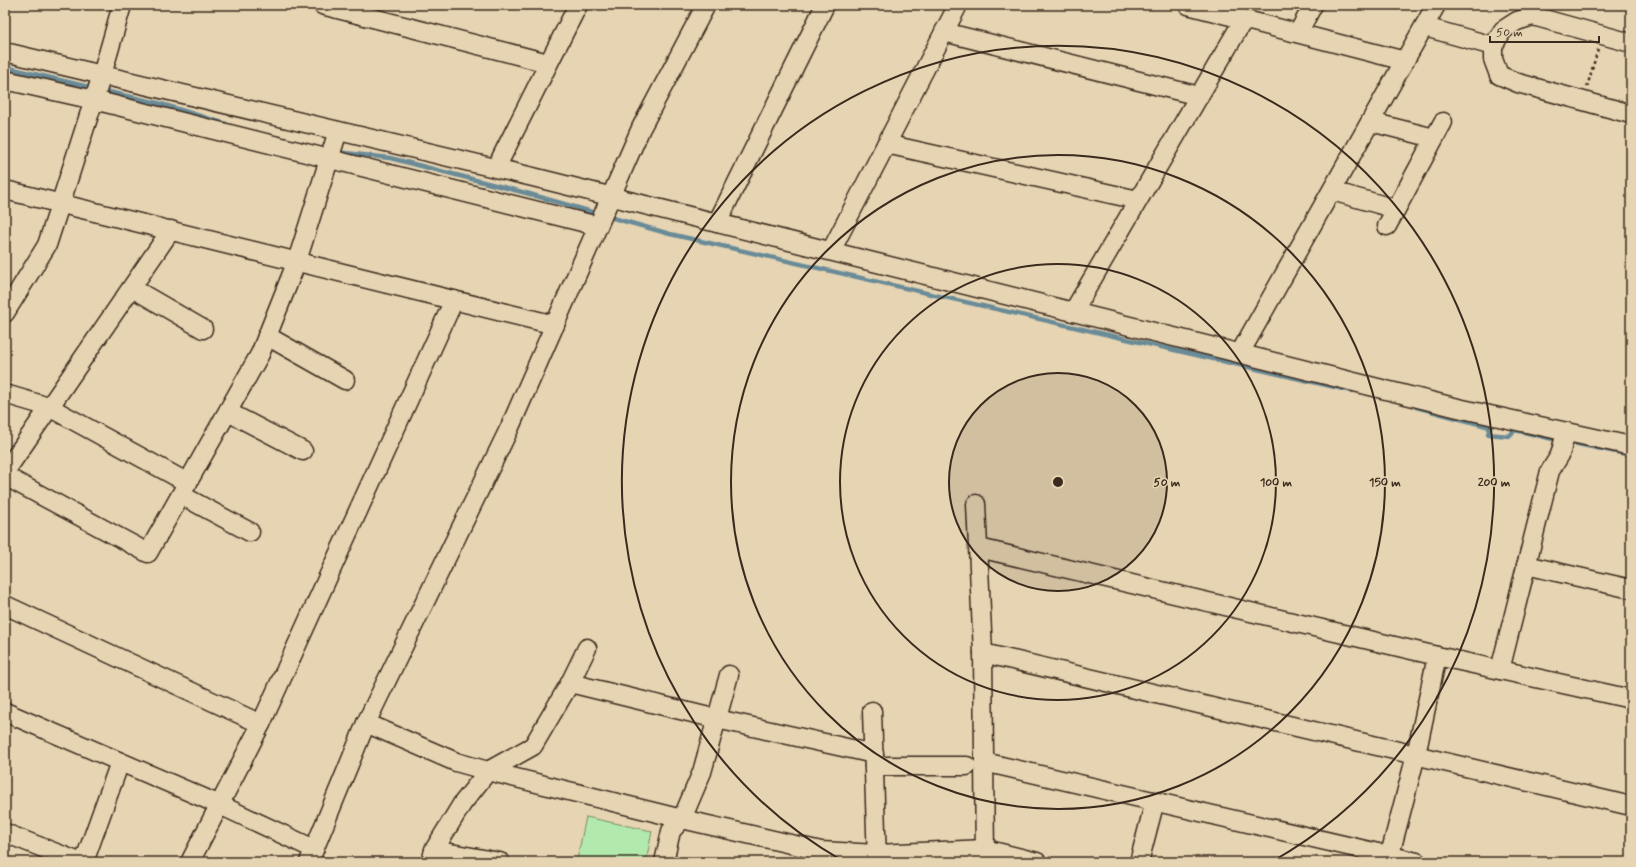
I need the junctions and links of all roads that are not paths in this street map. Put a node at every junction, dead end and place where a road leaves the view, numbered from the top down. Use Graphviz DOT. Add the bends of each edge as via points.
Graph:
graph roads {
  1 [pos="122,5"];
  2 [pos="322,5"];
  3 [pos="578,5"];
  4 [pos="706,5"];
  5 [pos="825,5"];
  6 [pos="958,5"];
  7 [pos="1188,5"];
  8 [pos="1313,5"];
  9 [pos="1436,5"];
  10 [pos="1244,19"];
  11 [pos="1425,27"];
  12 [pos="944,32"];
  13 [pos="1298,33"];
  14 [pos="1631,43"];
  15 [pos="1493,46"];
  16 [pos="5,52"];
  17 [pos="1406,61"];
  18 [pos="548,63"];
  19 [pos="102,75"];
  20 [pos="5,80"];
  21 [pos="1199,96"];
  22 [pos="94,100"];
  23 [pos="1631,114"];
  24 [pos="1371,122"];
  25 [pos="1443,122"];
  26 [pos="338,131"];
  27 [pos="1434,138"];
  28 [pos="886,144"];
  29 [pos="330,159"];
  30 [pos="496,168"];
  31 [pos="5,190"];
  32 [pos="1332,191"];
  33 [pos="611,196"];
  34 [pos="1138,200"];
  35 [pos="61,203"];
  36 [pos="1396,210"];
  37 [pos="717,223"];
  38 [pos="598,226"];
  39 [pos="1387,226"];
  40 [pos="171,230"];
  41 [pos="831,251"];
  42 [pos="297,261"];
  43 [pos="132,288"];
  44 [pos="454,300"];
  45 [pos="8,302"];
  46 [pos="1073,312"];
  47 [pos="555,325"];
  48 [pos="203,329"];
  49 [pos="267,336"];
  50 [pos="1240,353"];
  51 [pos="345,380"];
  52 [pos="5,394"];
  53 [pos="49,407"];
  54 [pos="228,412"];
  55 [pos="1566,432"];
  56 [pos="1631,446"];
  57 [pos="303,451"];
  58 [pos="5,472"];
  59 [pos="5,476"];
  60 [pos="184,489"];
  61 [pos="976,504"];
  62 [pos="250,532"];
  63 [pos="979,548"];
  64 [pos="1526,565"];
  65 [pos="1631,589"];
  66 [pos="5,605"];
  67 [pos="587,648"];
  68 [pos="983,653"];
  69 [pos="1437,656"];
  70 [pos="1500,670"];
  71 [pos="729,675"];
  72 [pos="570,683"];
  73 [pos="1631,699"];
  74 [pos="872,711"];
  75 [pos="5,712"];
  76 [pos="717,719"];
  77 [pos="366,723"];
  78 [pos="261,724"];
  79 [pos="1416,755"];
  80 [pos="874,760"];
  81 [pos="120,762"];
  82 [pos="984,762"];
  83 [pos="967,766"];
  84 [pos="488,772"];
  85 [pos="1155,801"];
  86 [pos="220,805"];
  87 [pos="1631,806"];
  88 [pos="682,819"];
  89 [pos="5,833"];
  90 [pos="312,856"];
  91 [pos="433,856"];
  92 [pos="985,856"];
  93 [pos="877,858"];
  94 [pos="1389,858"];
  95 [pos="79,862"];
  96 [pos="84,862"];
  97 [pos="190,862"];
  98 [pos="500,862"];
  99 [pos="664,862"];
  100 [pos="1037,862"];
  101 [pos="1139,862"];
  102 [pos="1417,862"];
  1 -- 19 [label="street"];
  2 -- 18 [label="street"];
  3 -- 18 [label="street"];
  4 -- 33 [label="street" via="640,128"];
  5 -- 37 [label="street"];
  6 -- 12 [label="street"];
  7 -- 10 [label="street"];
  8 -- 13 [label="street"];
  9 -- 11 [label="street"];
  10 -- 13 [label="street"];
  10 -- 21 [label="street"];
  11 -- 15 [label="street"];
  11 -- 17 [label="street"];
  12 -- 21 [label="street"];
  12 -- 28 [label="street"];
  13 -- 17 [label="street"];
  14 -- 15 [label="street" via="1533,16 1517,21 1503,30"];
  15 -- 23 [label="street" via="1493,59 1499,75 1518,83"];
  16 -- 19 [label="street"];
  17 -- 24 [label="street"];
  18 -- 30 [label="street"];
  19 -- 22 [label="street"];
  19 -- 26 [label="street"];
  20 -- 22 [label="street"];
  21 -- 34 [label="street"];
  22 -- 29 [label="street"];
  22 -- 35 [label="street"];
  24 -- 27 [label="street"];
  24 -- 32 [label="street"];
  25 -- 27 [label="street"];
  26 -- 29 [label="street"];
  26 -- 30 [label="street"];
  27 -- 36 [label="street"];
  28 -- 34 [label="street"];
  28 -- 41 [label="street"];
  29 -- 38 [label="street"];
  29 -- 42 [label="street"];
  30 -- 33 [label="street"];
  31 -- 35 [label="street"];
  32 -- 36 [label="street"];
  32 -- 50 [label="street"];
  33 -- 37 [label="street"];
  33 -- 38 [label="street"];
  34 -- 46 [label="street"];
  35 -- 40 [label="street"];
  35 -- 45 [label="street" via="47,245"];
  36 -- 39 [label="street"];
  37 -- 41 [label="street"];
  38 -- 47 [label="street"];
  40 -- 42 [label="street"];
  40 -- 43 [label="street"];
  41 -- 46 [label="street"];
  42 -- 44 [label="street"];
  42 -- 49 [label="street"];
  43 -- 48 [label="street"];
  43 -- 53 [label="street"];
  44 -- 47 [label="street"];
  44 -- 78 [label="street"];
  46 -- 50 [label="street"];
  47 -- 77 [label="street" via="510,427"];
  49 -- 51 [label="street"];
  49 -- 54 [label="street"];
  50 -- 55 [label="street" via="1450,406"];
  52 -- 53 [label="street"];
  53 -- 58 [label="street"];
  53 -- 60 [label="street"];
  54 -- 57 [label="street"];
  54 -- 60 [label="street"];
  55 -- 56 [label="street"];
  55 -- 64 [label="street" via="1560,455 1550,471"];
  59 -- 60 [label="street" via="148,553"];
  60 -- 62 [label="street"];
  61 -- 63 [label="street"];
  63 -- 68 [label="street"];
  63 -- 69 [label="street"];
  64 -- 65 [label="street"];
  64 -- 70 [label="street"];
  66 -- 78 [label="street"];
  67 -- 72 [label="street"];
  68 -- 79 [label="street"];
  68 -- 82 [label="street"];
  69 -- 70 [label="street"];
  69 -- 79 [label="street"];
  70 -- 73 [label="street"];
  71 -- 76 [label="street"];
  72 -- 76 [label="street"];
  72 -- 84 [label="street" via="533,746"];
  74 -- 80 [label="street"];
  75 -- 81 [label="street"];
  76 -- 80 [label="street"];
  76 -- 88 [label="street" via="702,772"];
  77 -- 84 [label="street" via="456,762"];
  77 -- 90 [label="street"];
  78 -- 86 [label="street"];
  79 -- 87 [label="street"];
  79 -- 94 [label="street"];
  80 -- 83 [label="street"];
  80 -- 93 [label="street"];
  81 -- 86 [label="street"];
  81 -- 96 [label="street"];
  82 -- 85 [label="street"];
  82 -- 92 [label="street"];
  84 -- 88 [label="street"];
  84 -- 91 [label="street" via="462,804"];
  85 -- 94 [label="street"];
  85 -- 101 [label="street"];
  86 -- 90 [label="street"];
  86 -- 97 [label="street"];
  88 -- 93 [label="street" via="822,851"];
  88 -- 99 [label="street" via="671,831"];
  89 -- 95 [label="street"];
  91 -- 98 [label="street"];
  92 -- 93 [label="street"];
  92 -- 100 [label="street"];
  94 -- 102 [label="street"];
}
